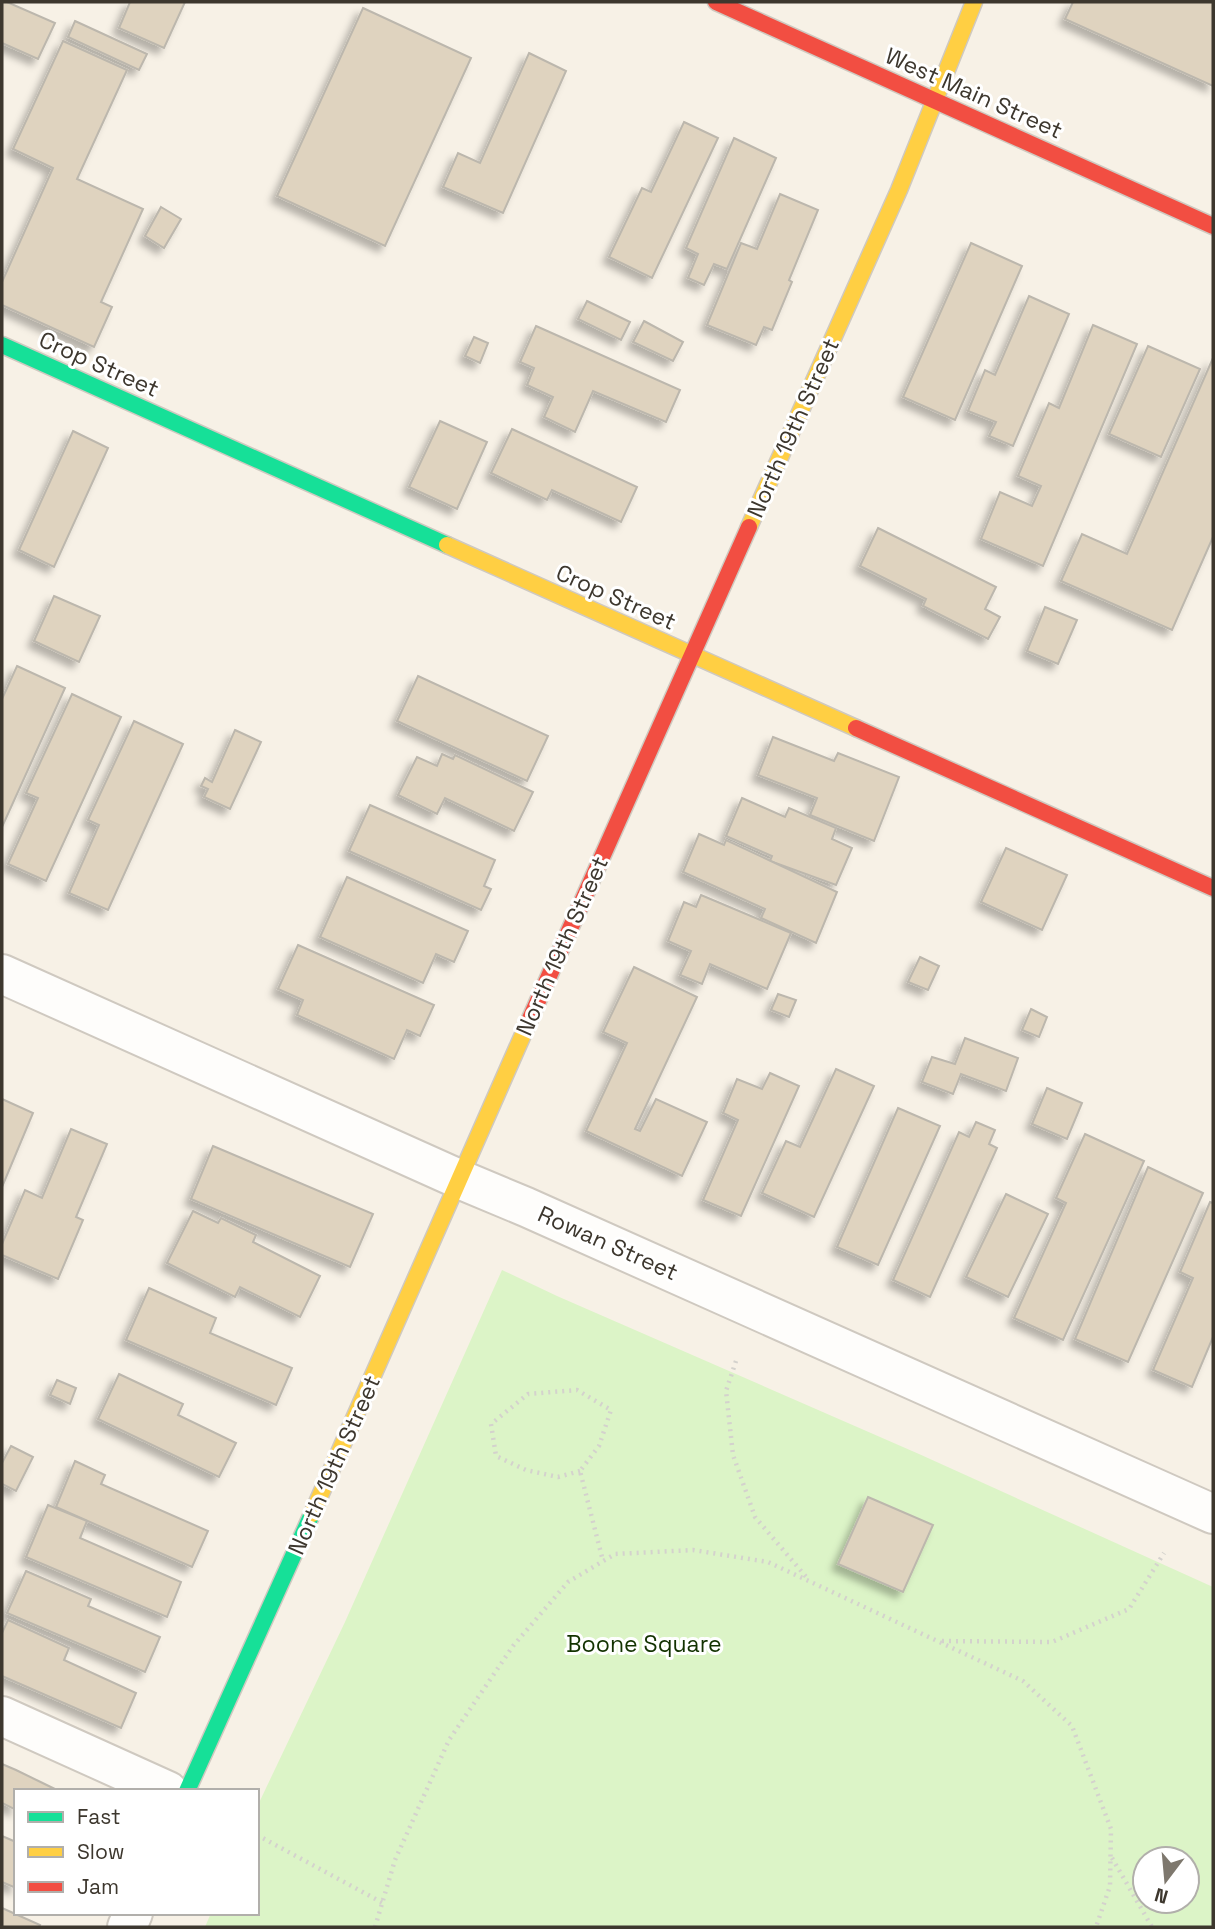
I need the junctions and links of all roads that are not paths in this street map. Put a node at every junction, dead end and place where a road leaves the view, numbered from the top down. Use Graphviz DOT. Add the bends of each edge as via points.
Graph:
graph roads {
  1 [pos="716,2"];
  2 [pos="974,2"];
  3 [pos="934,99"];
  4 [pos="1213,226"];
  5 [pos="2,345"];
  6 [pos="691,656"];
  7 [pos="1213,888"];
  8 [pos="2,974"];
  9 [pos="459,1180"];
  10 [pos="1213,1514"];
  11 [pos="2,1717"];
  12 [pos="164,1789"];
  13 [pos="188,1789"];
  1 -- 3 [label="street, West Main Street"];
  2 -- 3 [label="street, North 19th Street"];
  3 -- 4 [label="street, West Main Street"];
  3 -- 6 [label="street, North 19th Street" via="899,190"];
  5 -- 6 [label="street, Crop Street"];
  6 -- 7 [label="street, Crop Street"];
  6 -- 9 [label="street, North 19th Street"];
  8 -- 9 [label="street, Rowan Street"];
  9 -- 10 [label="street, Rowan Street"];
  9 -- 13 [label="street, North 19th Street"];
  11 -- 12 [label="street"];
}
